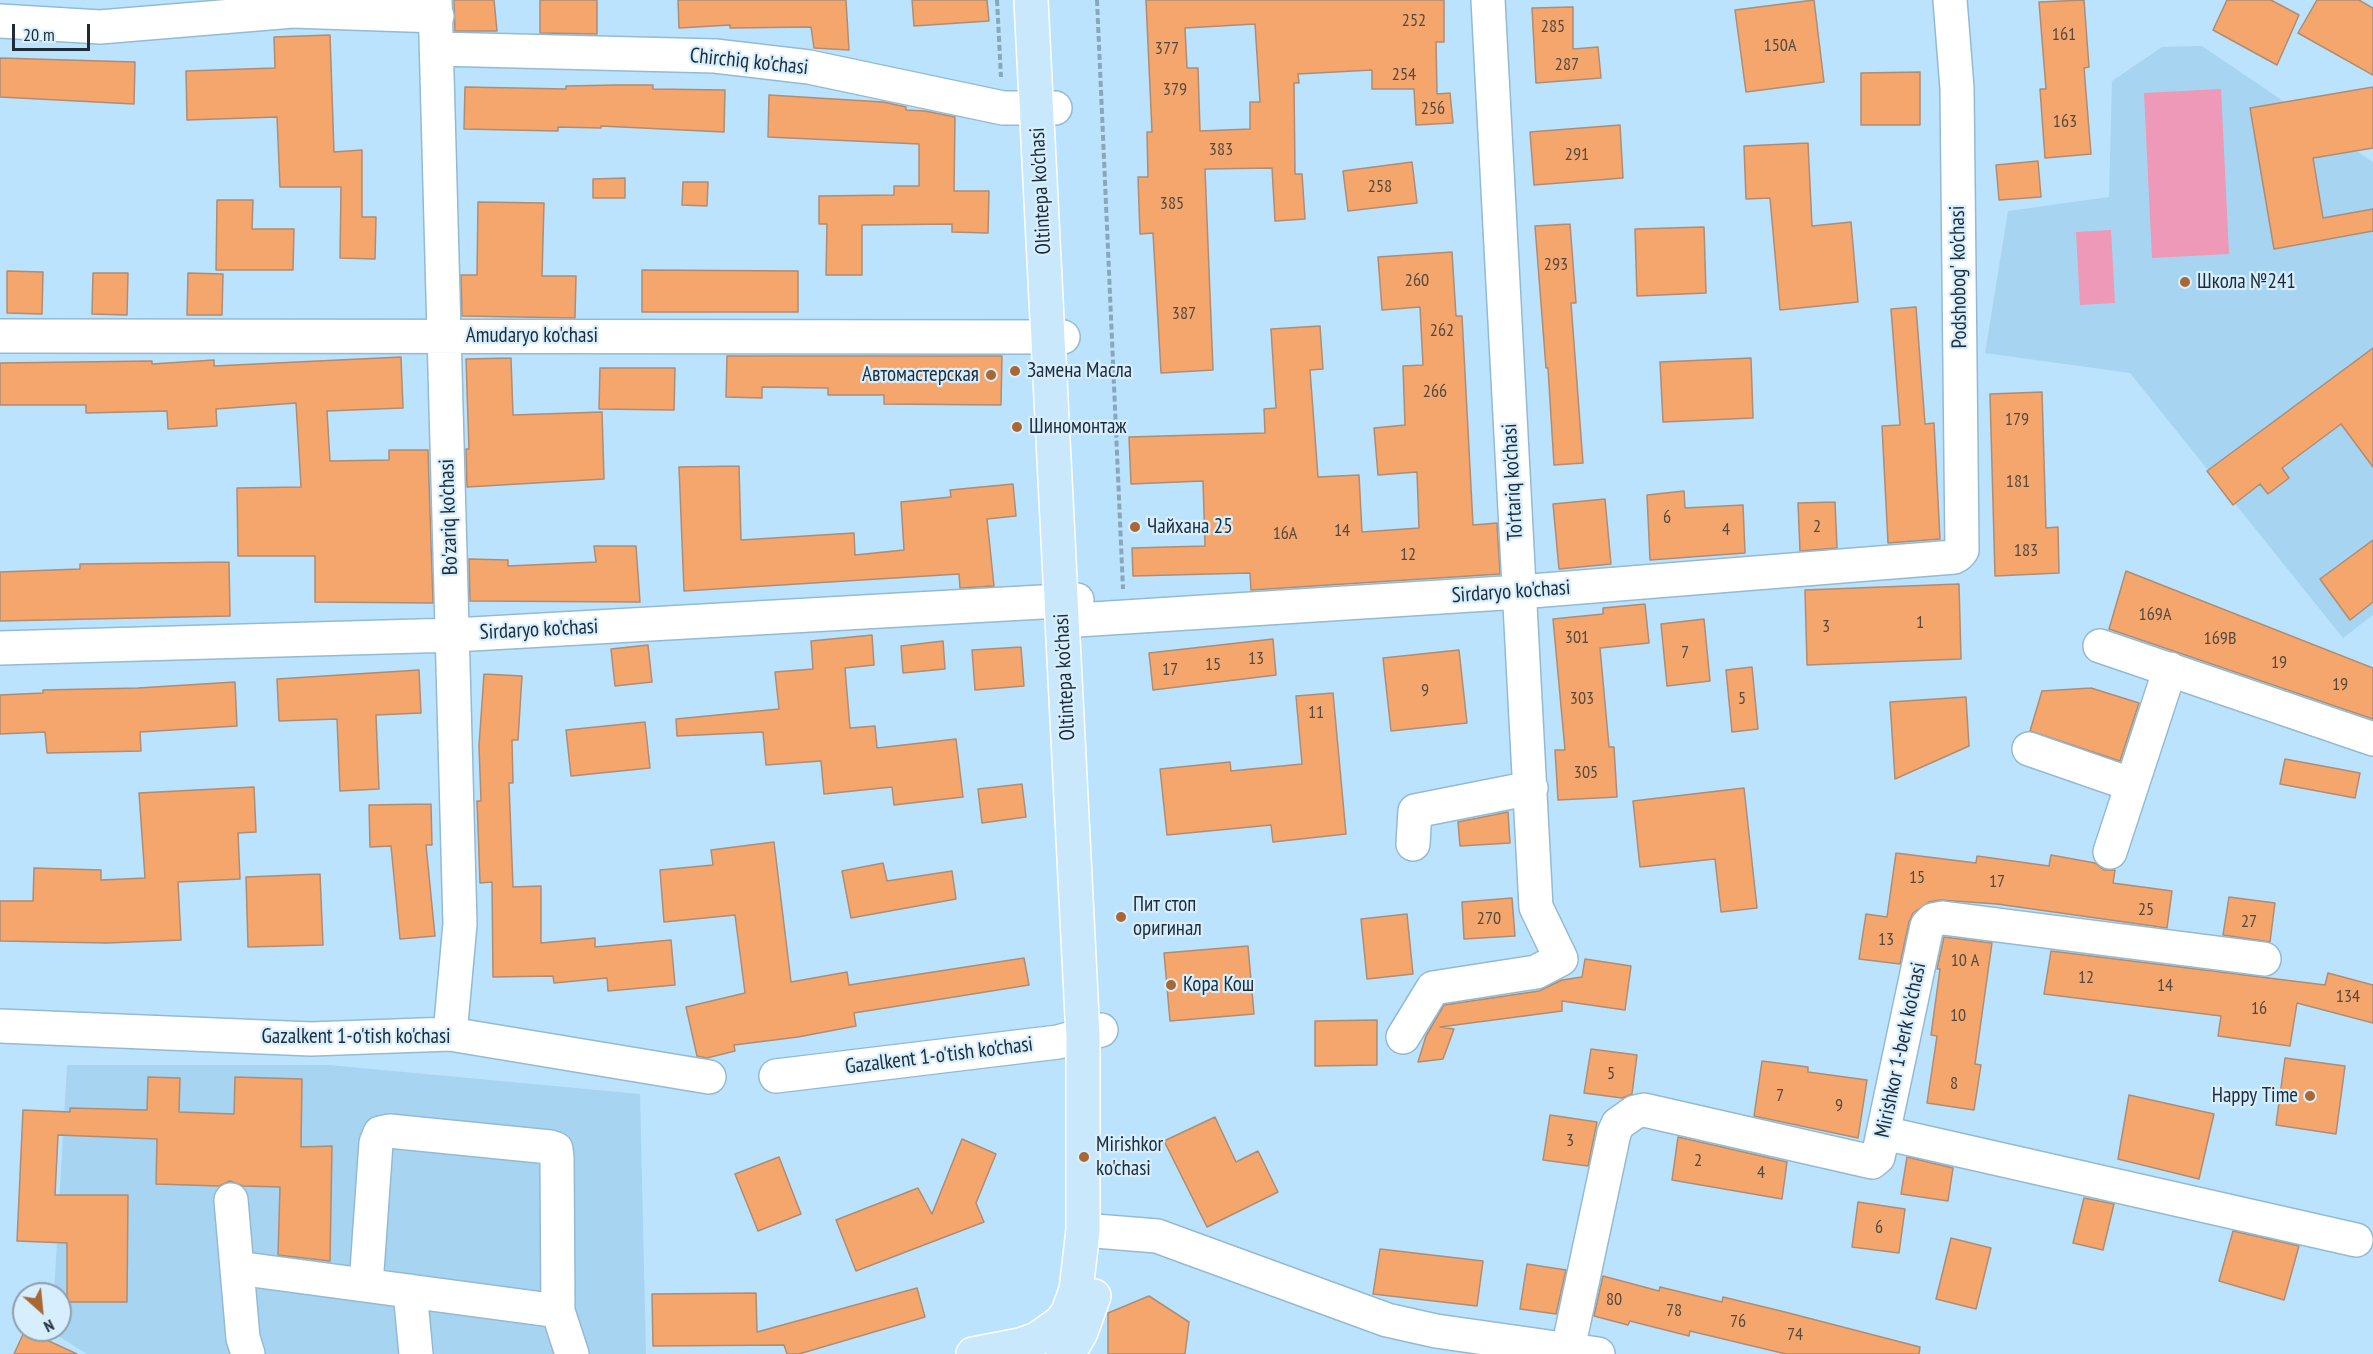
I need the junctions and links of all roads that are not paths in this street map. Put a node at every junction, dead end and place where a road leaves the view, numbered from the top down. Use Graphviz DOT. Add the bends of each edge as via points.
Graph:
graph roads {
  1 [pos="1031,0"];
  2 [pos="1049,0"];
  3 [pos="1488,0"];
  4 [pos="1950,0"];
  5 [pos="436,8"];
  6 [pos="0,21"];
  7 [pos="438,48"];
  8 [pos="1046,108"];
  9 [pos="0,336"];
  10 [pos="442,336"];
  11 [pos="1056,337"];
  12 [pos="1959,554"];
  13 [pos="1519,592"];
  14 [pos="1070,610"];
  15 [pos="454,635"];
  16 [pos="2100,646"];
  17 [pos="0,648"];
  18 [pos="2170,669"];
  19 [pos="2373,739"];
  20 [pos="2029,749"];
  21 [pos="2130,784"];
  22 [pos="1531,788"];
  23 [pos="1413,844"];
  24 [pos="2110,852"];
  25 [pos="2264,959"];
  26 [pos="0,1026"];
  27 [pos="450,1034"];
  28 [pos="1092,1034"];
  29 [pos="1403,1037"];
  30 [pos="776,1076"];
  31 [pos="709,1077"];
  32 [pos="1884,1133"];
  33 [pos="231,1200"];
  34 [pos="1091,1230"];
  35 [pos="2356,1240"];
  36 [pos="237,1268"];
  37 [pos="366,1285"];
  38 [pos="410,1291"];
  39 [pos="558,1311"];
  40 [pos="1068,1344"];
  41 [pos="1583,1352"];
  42 [pos="248,1354"];
  43 [pos="416,1354"];
  44 [pos="572,1354"];
  45 [pos="973,1354"];
  1 -- 8 [label="main road, Oltintepa ko'chasi"];
  2 -- 8 [label="main road, Oltintepa ko'chasi"];
  3 -- 13 [label="street, To'rtariq ko'chasi"];
  4 -- 12 [label="street, Podshobog' ko'chasi" via="1957,88 1962,550"];
  5 -- 6 [label="street" via="293,10 100,27"];
  5 -- 7 [label="street, Bo'zariq ko'chasi"];
  7 -- 8 [label="street, Chirchiq ko'chasi" via="715,56 809,67 1003,108"];
  7 -- 10 [label="street, Bo'zariq ko'chasi"];
  8 -- 11 [label="main road, Oltintepa ko'chasi"];
  9 -- 10 [label="street, Amudaryo ko'chasi"];
  10 -- 11 [label="street, Amudaryo ko'chasi"];
  10 -- 15 [label="street, Bo'zariq ko'chasi"];
  11 -- 14 [label="main road, Oltintepa ko'chasi"];
  12 -- 13 [label="street, Sirdaryo ko'chasi"];
  13 -- 14 [label="street, Sirdaryo ko'chasi" via="1124,616"];
  13 -- 22 [label="street, To'rtariq ko'chasi"];
  14 -- 15 [label="street, Sirdaryo ko'chasi"];
  14 -- 28 [label="main road, Oltintepa ko'chasi"];
  15 -- 17 [label="street, Sirdaryo ko'chasi"];
  15 -- 27 [label="street, Bo'zariq ko'chasi" via="460,924"];
  16 -- 18 [label="street"];
  18 -- 19 [label="street"];
  18 -- 21 [label="street"];
  20 -- 21 [label="street"];
  21 -- 24 [label="street"];
  22 -- 23 [label="street" via="1415,811"];
  22 -- 29 [label="street, To'rtariq ko'chasi" via="1536,907 1561,959 1536,972 1433,988"];
  25 -- 32 [label="street, Mirishkor 1-berk ko'chasi" via="1943,918 1933,920 1927,926"];
  26 -- 27 [label="street, Gazalkent 1-o'tish ko'chasi" via="300,1039"];
  27 -- 31 [label="street, Gazalkent 1-o'tish ko'chasi"];
  28 -- 30 [label="street, Gazalkent 1-o'tish ko'chasi"];
  28 -- 34 [label="main road, Oltintepa ko'chasi"];
  32 -- 35 [label="street"];
  32 -- 41 [label="street, Mirishkor 1-berk ko'chasi" via="1878,1157 1872,1162 1644,1110 1626,1118 1614,1133"];
  33 -- 36 [label="street"];
  34 -- 40 [label="main road, Oltintepa ko'chasi" via="1094,1297 1088,1318"];
  34 -- 41 [label="street" via="1157,1236 1387,1320"];
  36 -- 37 [label="street"];
  36 -- 42 [label="street"];
  37 -- 38 [label="street"];
  37 -- 39 [label="street" via="376,1143 380,1133 550,1147 556,1149 557,1157"];
  38 -- 39 [label="street"];
  38 -- 43 [label="street"];
  39 -- 44 [label="street"];
  40 -- 45 [label="main road" via="1037,1338"];
}
